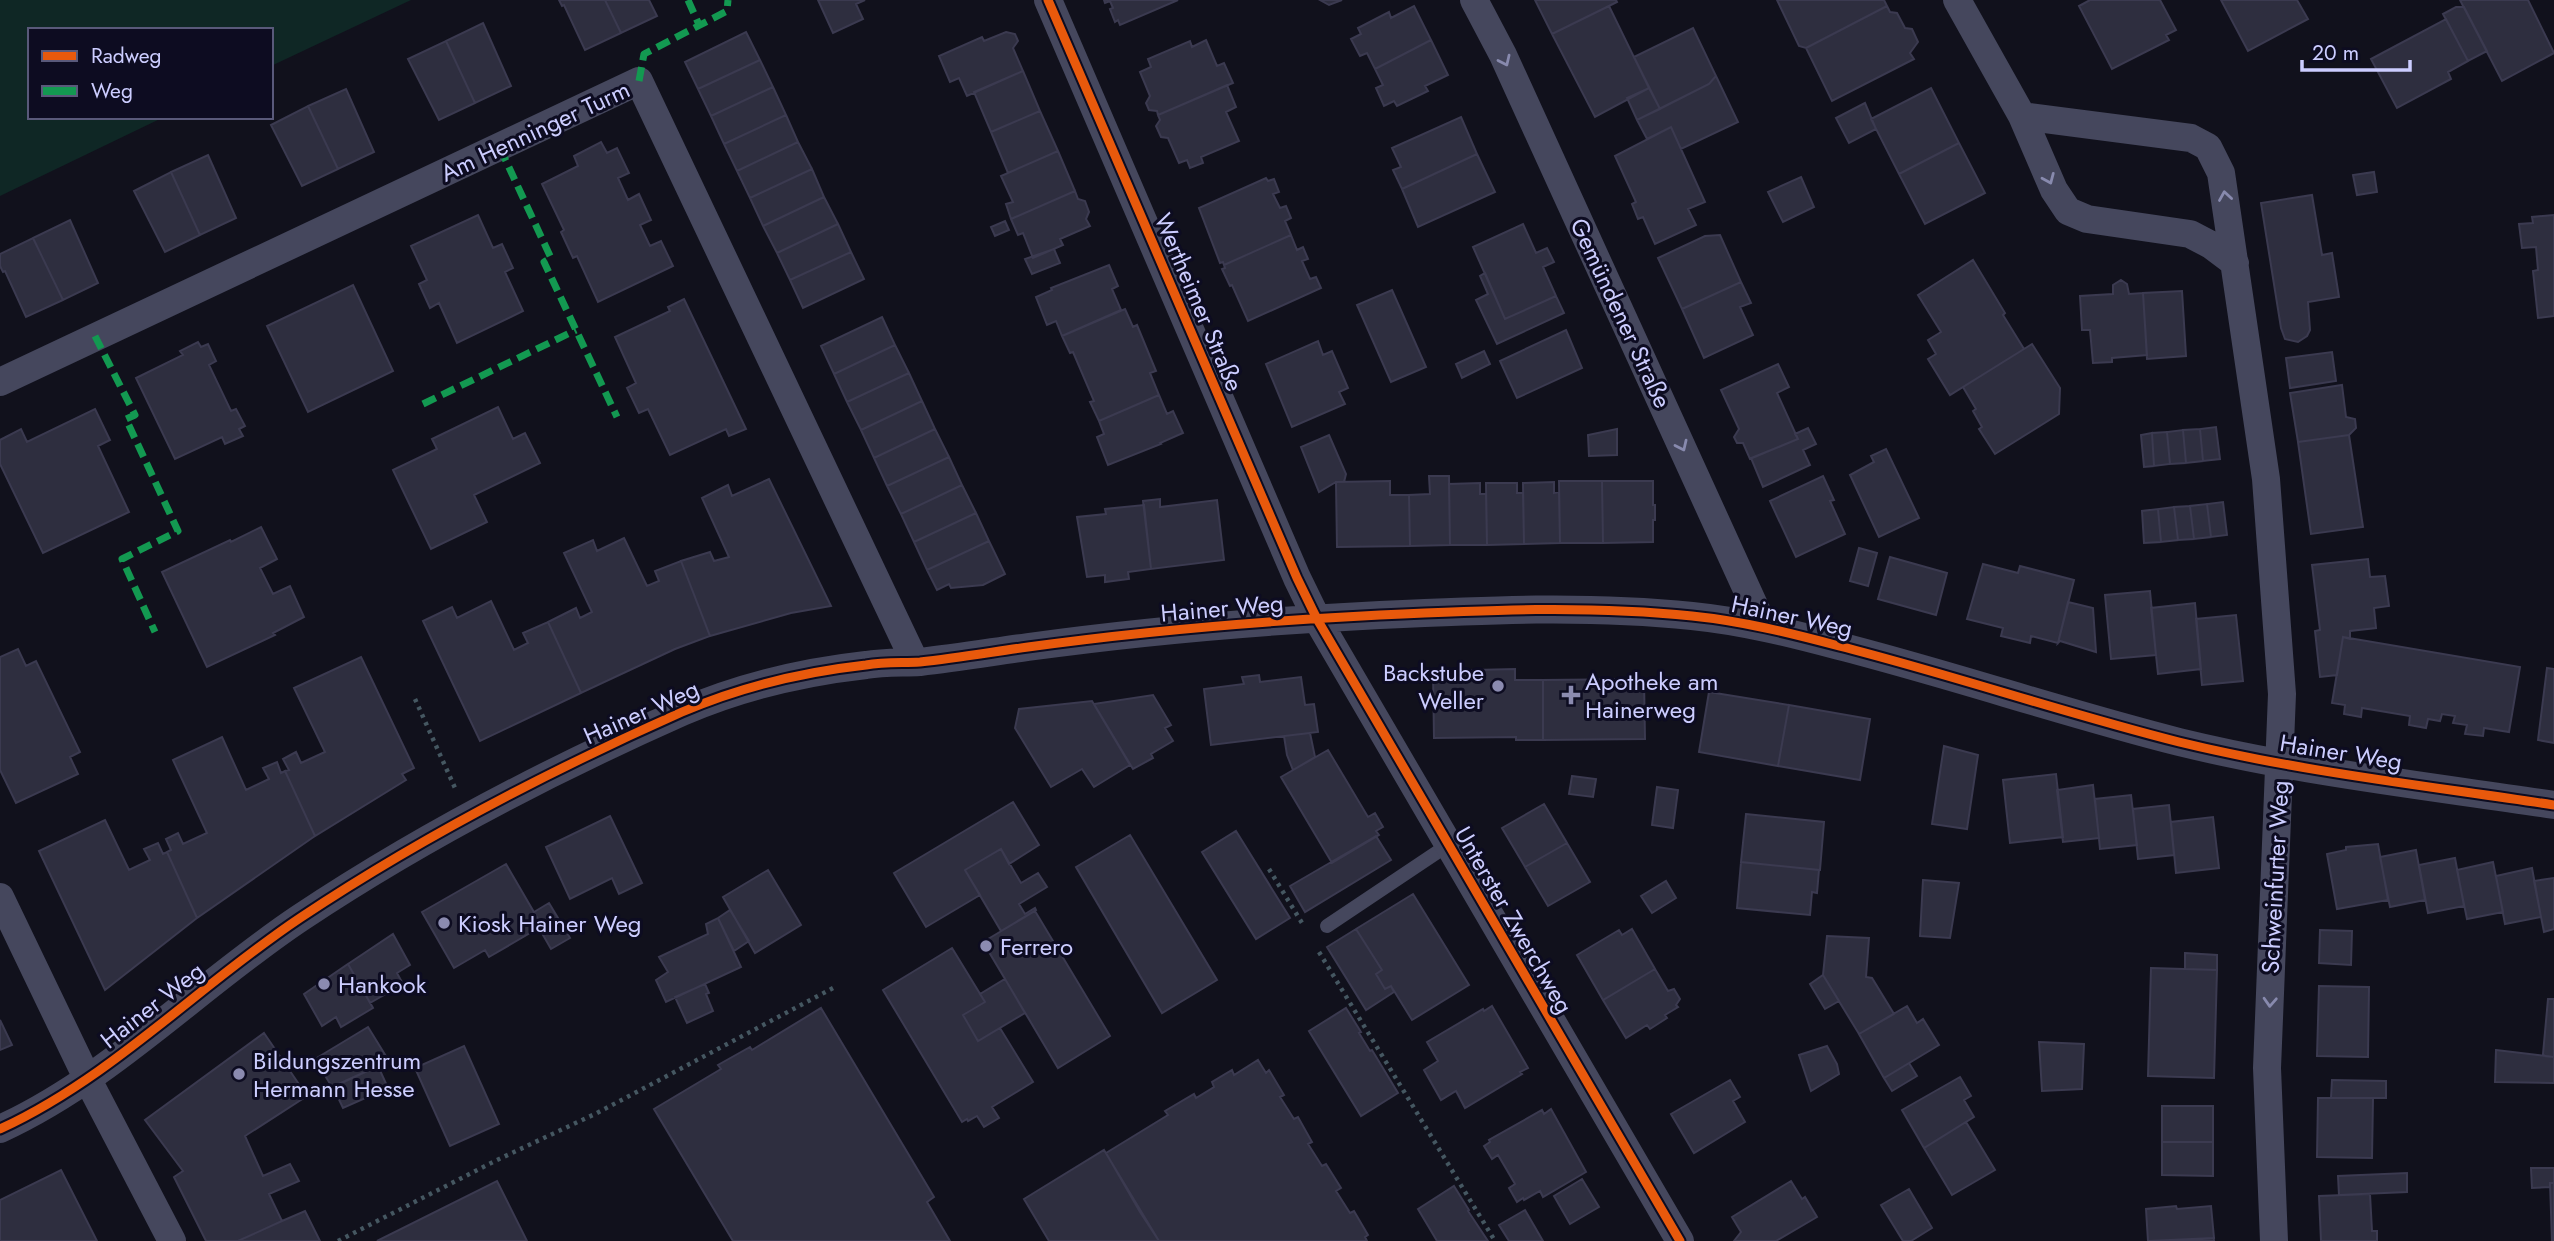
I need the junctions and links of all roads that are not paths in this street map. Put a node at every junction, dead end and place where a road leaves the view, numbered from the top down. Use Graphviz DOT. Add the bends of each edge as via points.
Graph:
graph roads {
  1 [pos="1048,0"];
  2 [pos="1474,0"];
  3 [pos="1957,0"];
  4 [pos="2022,116"];
  5 [pos="2235,263"];
  6 [pos="0,382"];
  7 [pos="1317,619"];
  8 [pos="1764,627"];
  9 [pos="915,662"];
  10 [pos="2280,763"];
  11 [pos="2554,805"];
  12 [pos="1448,845"];
  13 [pos="0,897"];
  14 [pos="1326,926"];
  15 [pos="88,1080"];
  16 [pos="0,1129"];
  17 [pos="172,1241"];
  18 [pos="1680,1241"];
  19 [pos="2274,1241"];
  1 -- 7 [label="street, Wertheimer Straße"];
  2 -- 8 [label="street, Gemündener Straße, one-way"];
  3 -- 4 [label="street"];
  4 -- 5 [label="street, one-way" via="2068,211 2087,219 2190,234"];
  5 -- 4 [label="street, Schweinfurter Weg, one-way" via="2221,173 2208,147 2191,138"];
  5 -- 10 [label="street, Schweinfurter Weg" via="2266,478 2281,694"];
  6 -- 9 [label="street, Am Henninger Turm" via="639,81"];
  7 -- 8 [label="street, Hainer Weg" via="1503,609 1595,610 1694,616"];
  7 -- 9 [label="street, Hainer Weg" via="1077,640"];
  7 -- 12 [label="street, Unterster Zwerchweg"];
  8 -- 10 [label="street, Hainer Weg" via="2181,742"];
  9 -- 15 [label="street, Hainer Weg" via="867,664 715,699 523,787 296,920"];
  10 -- 11 [label="street, Hainer Weg"];
  10 -- 19 [label="street, Schweinfurter Weg, one-way" via="2267,1068"];
  12 -- 14 [label="lane"];
  12 -- 18 [label="street, Unterster Zwerchweg"];
  13 -- 15 [label="street"];
  15 -- 16 [label="street, Hainer Weg"];
  15 -- 17 [label="street"];
}
